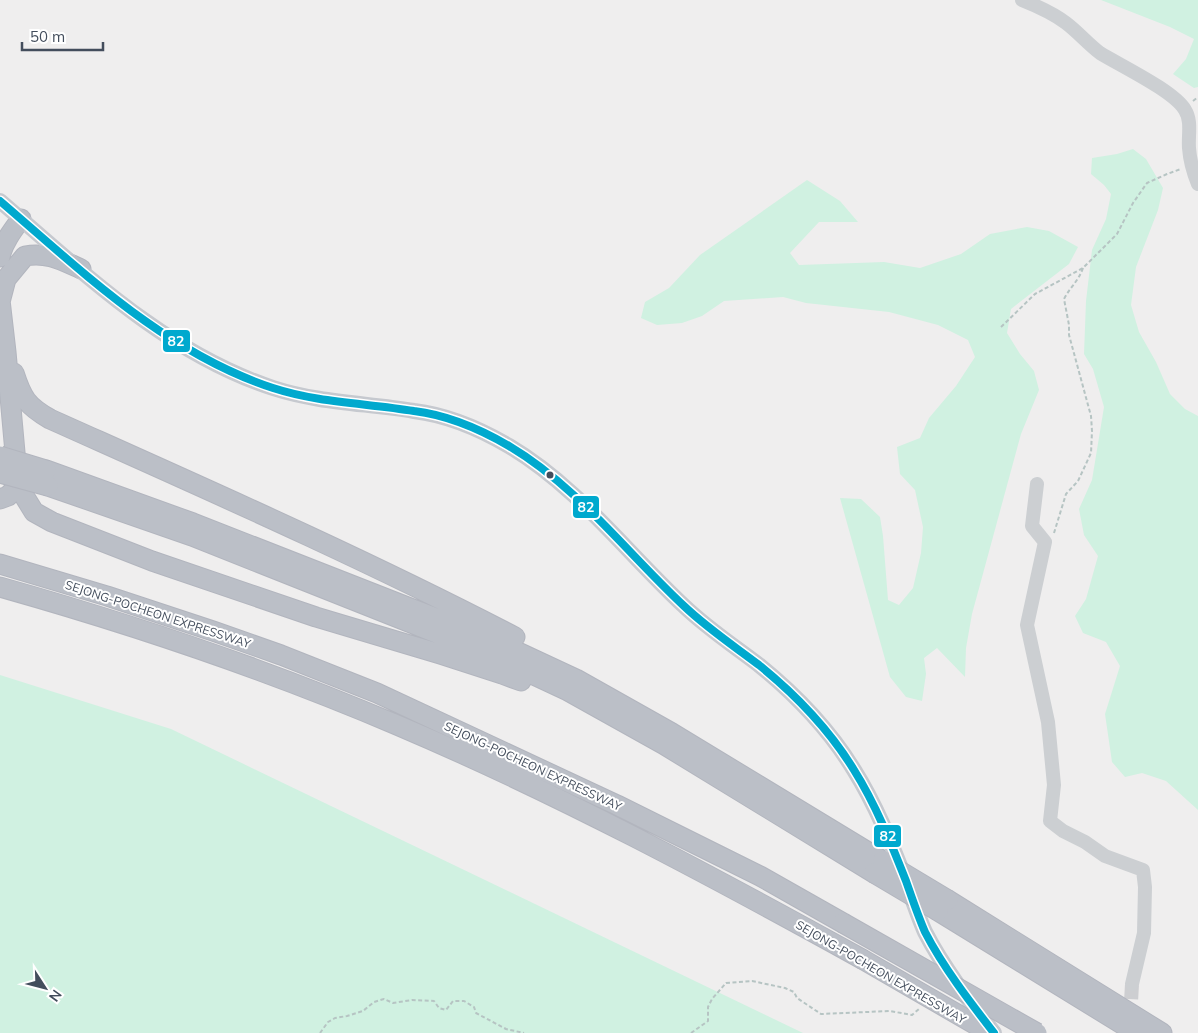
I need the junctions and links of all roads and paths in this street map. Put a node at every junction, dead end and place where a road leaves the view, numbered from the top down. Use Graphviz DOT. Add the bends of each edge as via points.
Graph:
graph roads {
  1 [pos="1022,0"];
  2 [pos="1191,165"];
  3 [pos="1198,184"];
  4 [pos="0,201"];
  5 [pos="21,219"];
  6 [pos="0,258"];
  7 [pos="1083,268"];
  8 [pos="81,269"];
  9 [pos="0,301"];
  10 [pos="1001,327"];
  11 [pos="3,358"];
  12 [pos="0,456"];
  13 [pos="0,473"];
  14 [pos="47,478"];
  15 [pos="1037,484"];
  16 [pos="18,486"];
  17 [pos="0,499"];
  18 [pos="1045,542"];
  19 [pos="0,564"];
  20 [pos="0,587"];
  21 [pos="668,739"];
  22 [pos="943,905"];
  23 [pos="1132,984"];
  24 [pos="919,1009"];
  25 [pos="320,1033"];
  26 [pos="524,1033"];
  27 [pos="691,1033"];
  28 [pos="990,1033"];
  29 [pos="994,1033"];
  30 [pos="1037,1033"];
  31 [pos="1137,1033"];
  32 [pos="1162,1033"];
  1 -- 2 [label="street" via="1065,22 1100,52 1159,87 1182,105 1189,121"];
  2 -- 3 [label="street"];
  2 -- 7 [label="path" via="1148,183 1117,234"];
  4 -- 5 [label="main road"];
  5 -- 6 [label="highway" via="2,249"];
  5 -- 8 [label="main road"];
  7 -- 10 [label="path" via="1035,294"];
  7 -- 18 [label="path" via="1064,299 1070,325 1068,336 1091,416 1091,453 1078,481 1066,494 1056,532"];
  8 -- 9 [label="highway" via="38,254 25,256 6,279"];
  8 -- 29 [label="main road" via="155,329 184,348 247,379 303,396 445,418 488,434 547,472 598,517 683,606 789,691 830,735 871,799 926,932 959,988"];
  9 -- 11 [label="highway"];
  11 -- 16 [label="highway"];
  11 -- 21 [label="highway" via="33,410 454,605 578,671"];
  12 -- 14 [label="highway, bridge"];
  13 -- 14 [label="highway, bridge"];
  14 -- 21 [label="highway" via="489,654"];
  15 -- 18 [label="street" via="1032,526"];
  16 -- 17 [label="highway"];
  16 -- 21 [label="highway" via="34,512 152,561 316,617 502,674"];
  18 -- 23 [label="street" via="1027,625 1048,722 1054,785 1050,820 1105,856 1143,870 1144,932"];
  19 -- 30 [label="highway, SEJONG-POCHEON EXPRESSWAY, bridge" via="213,631 376,692 760,876"];
  20 -- 28 [label="highway, SEJONG-POCHEON EXPRESSWAY, bridge" via="129,626 321,693 482,762 688,864"];
  21 -- 22 [label="highway, bridge"];
  22 -- 31 [label="highway"];
  22 -- 32 [label="highway"];
  24 -- 27 [label="path" via="912,1015 890,1011 822,1014 785,988 752,981 726,983 708,1007 708,1021"];
  25 -- 26 [label="path" via="335,1018 363,1011 384,999 393,1003 434,1001 439,1008 446,1010 453,1001 464,1001 474,1007 476,1013 506,1029"];
}
